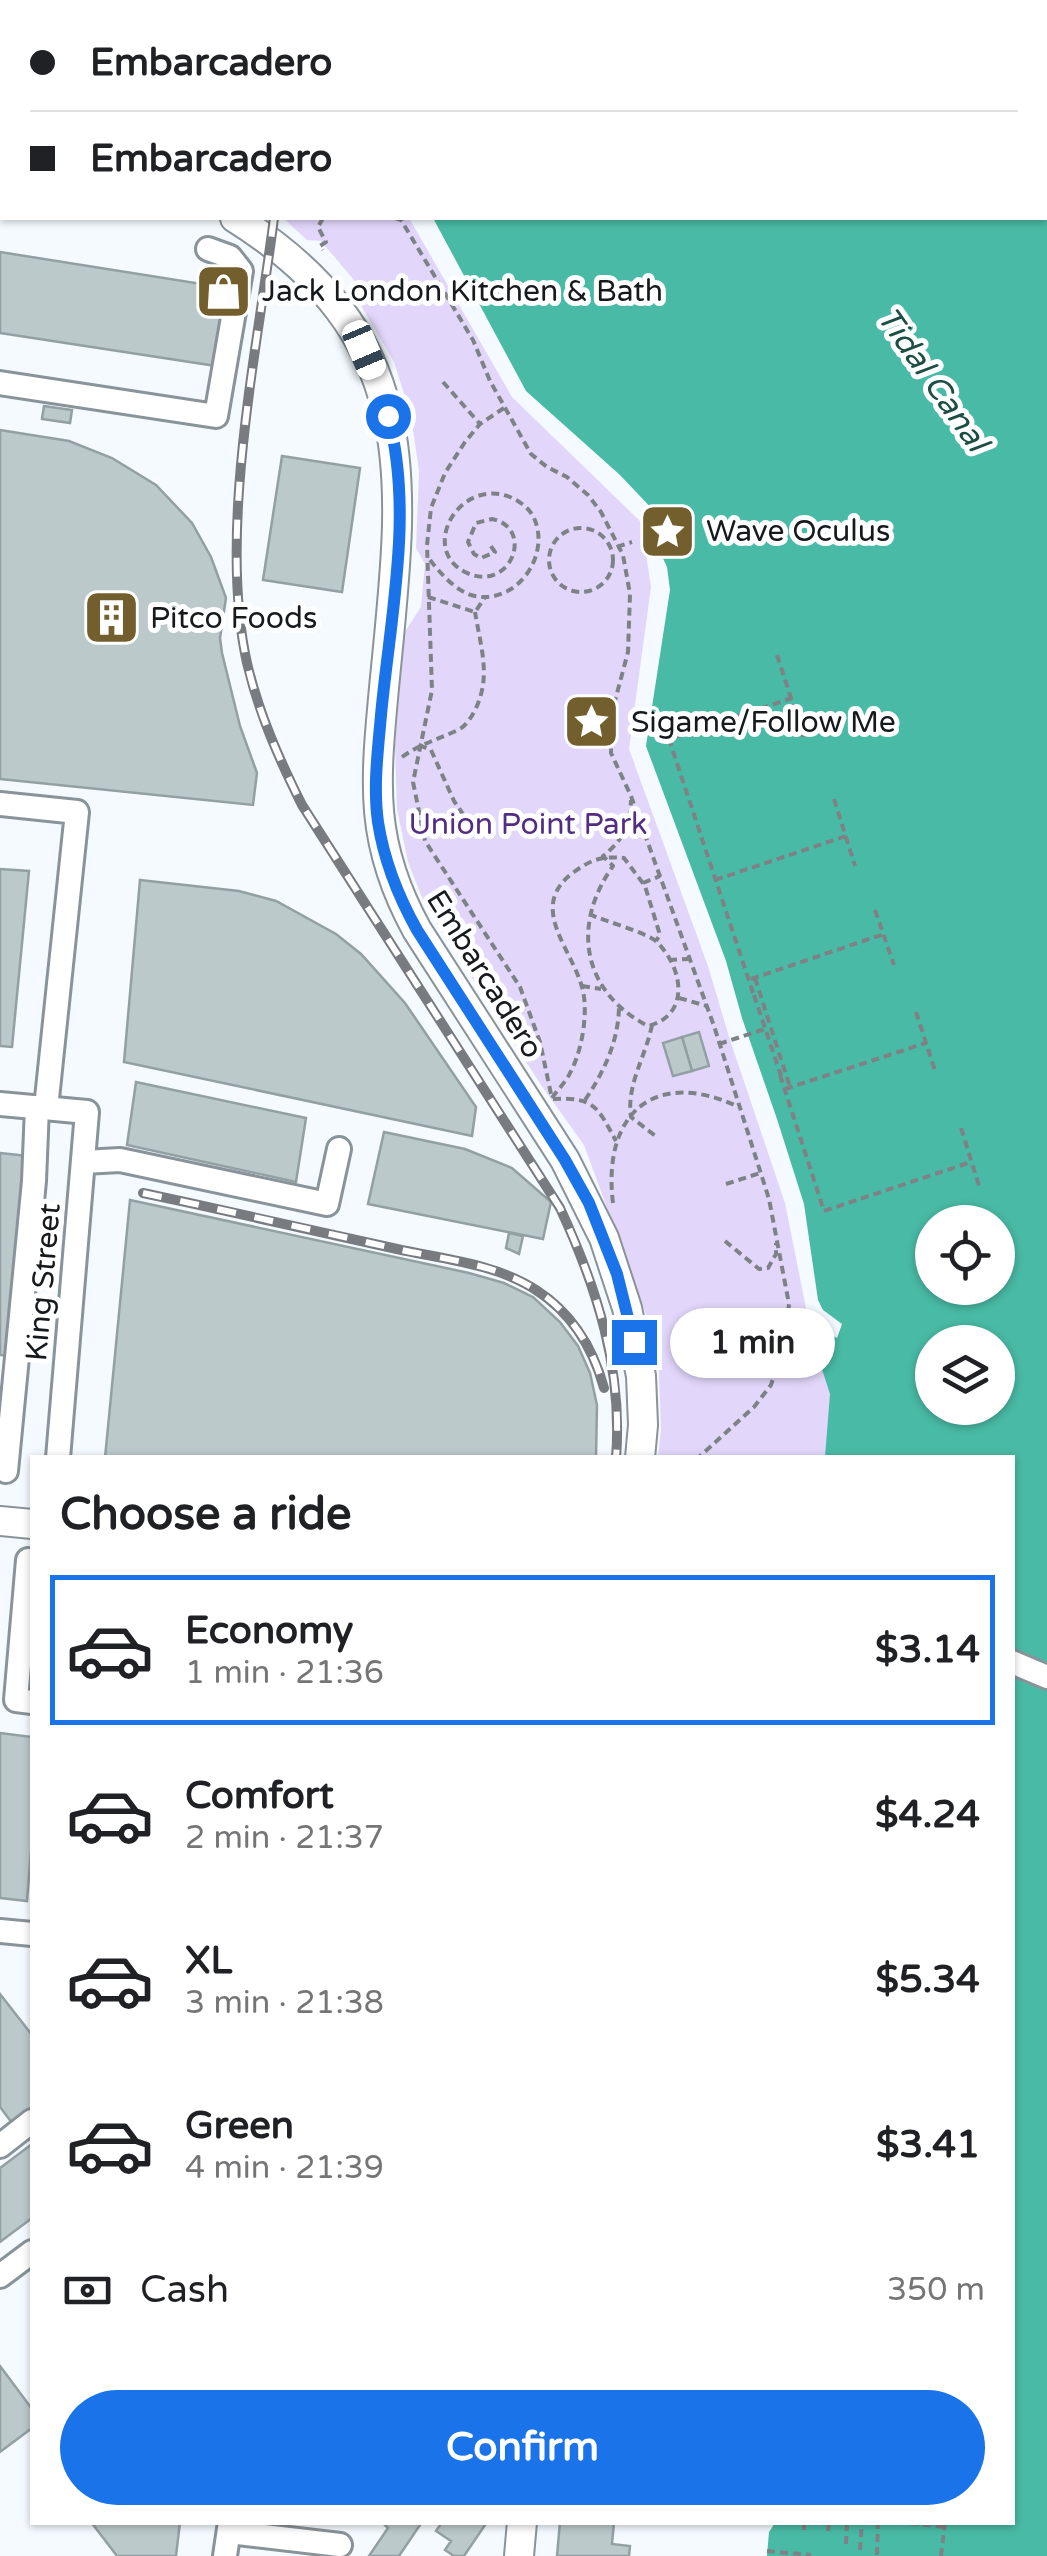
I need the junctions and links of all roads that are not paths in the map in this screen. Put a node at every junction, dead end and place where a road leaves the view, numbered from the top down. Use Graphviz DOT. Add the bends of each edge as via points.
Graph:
graph roads {
  1 [pos="239,220"];
  2 [pos="208,249"];
  3 [pos="0,383"];
  4 [pos="0,804"];
  5 [pos="0,1104"];
  6 [pos="41,1107"];
  7 [pos="339,1149"];
  8 [pos="83,1162"];
  9 [pos="58,1455"];
  10 [pos="640,1455"];
  11 [pos="6,1471"];
  12 [pos="0,1520"];
  13 [pos="30,1524"];
  14 [pos="30,1560"];
  15 [pos="1015,1663"];
  16 [pos="1047,1677"];
  17 [pos="30,1702"];
  18 [pos="0,1931"];
  19 [pos="30,1934"];
  20 [pos="30,2123"];
  21 [pos="0,2146"];
  22 [pos="30,2253"];
  23 [pos="1,2274"];
  24 [pos="522,2525"];
  25 [pos="230,2527"];
  26 [pos="341,2541"];
  27 [pos="225,2556"];
  28 [pos="519,2556"];
  1 -- 10 [label="main road, Embarcadero" via="302,266 338,308 383,394 398,478 376,792 384,855 417,930 544,1108 589,1203 617,1274 641,1376"];
  2 -- 3 [label="street" via="230,257 241,271 216,416"];
  4 -- 6 [label="street" via="77,812"];
  5 -- 6 [label="street"];
  6 -- 8 [label="street, King Street" via="88,1112"];
  6 -- 11 [label="street"];
  7 -- 8 [label="street" via="327,1204 120,1160"];
  8 -- 9 [label="street, King Street"];
  12 -- 13 [label="main road"];
  14 -- 17 [label="street" via="16,1700"];
  15 -- 16 [label="street"];
  18 -- 19 [label="street"];
  20 -- 21 [label="street"];
  22 -- 23 [label="street"];
  24 -- 28 [label="main road"];
  25 -- 26 [label="street"];
  25 -- 27 [label="street"];
}
